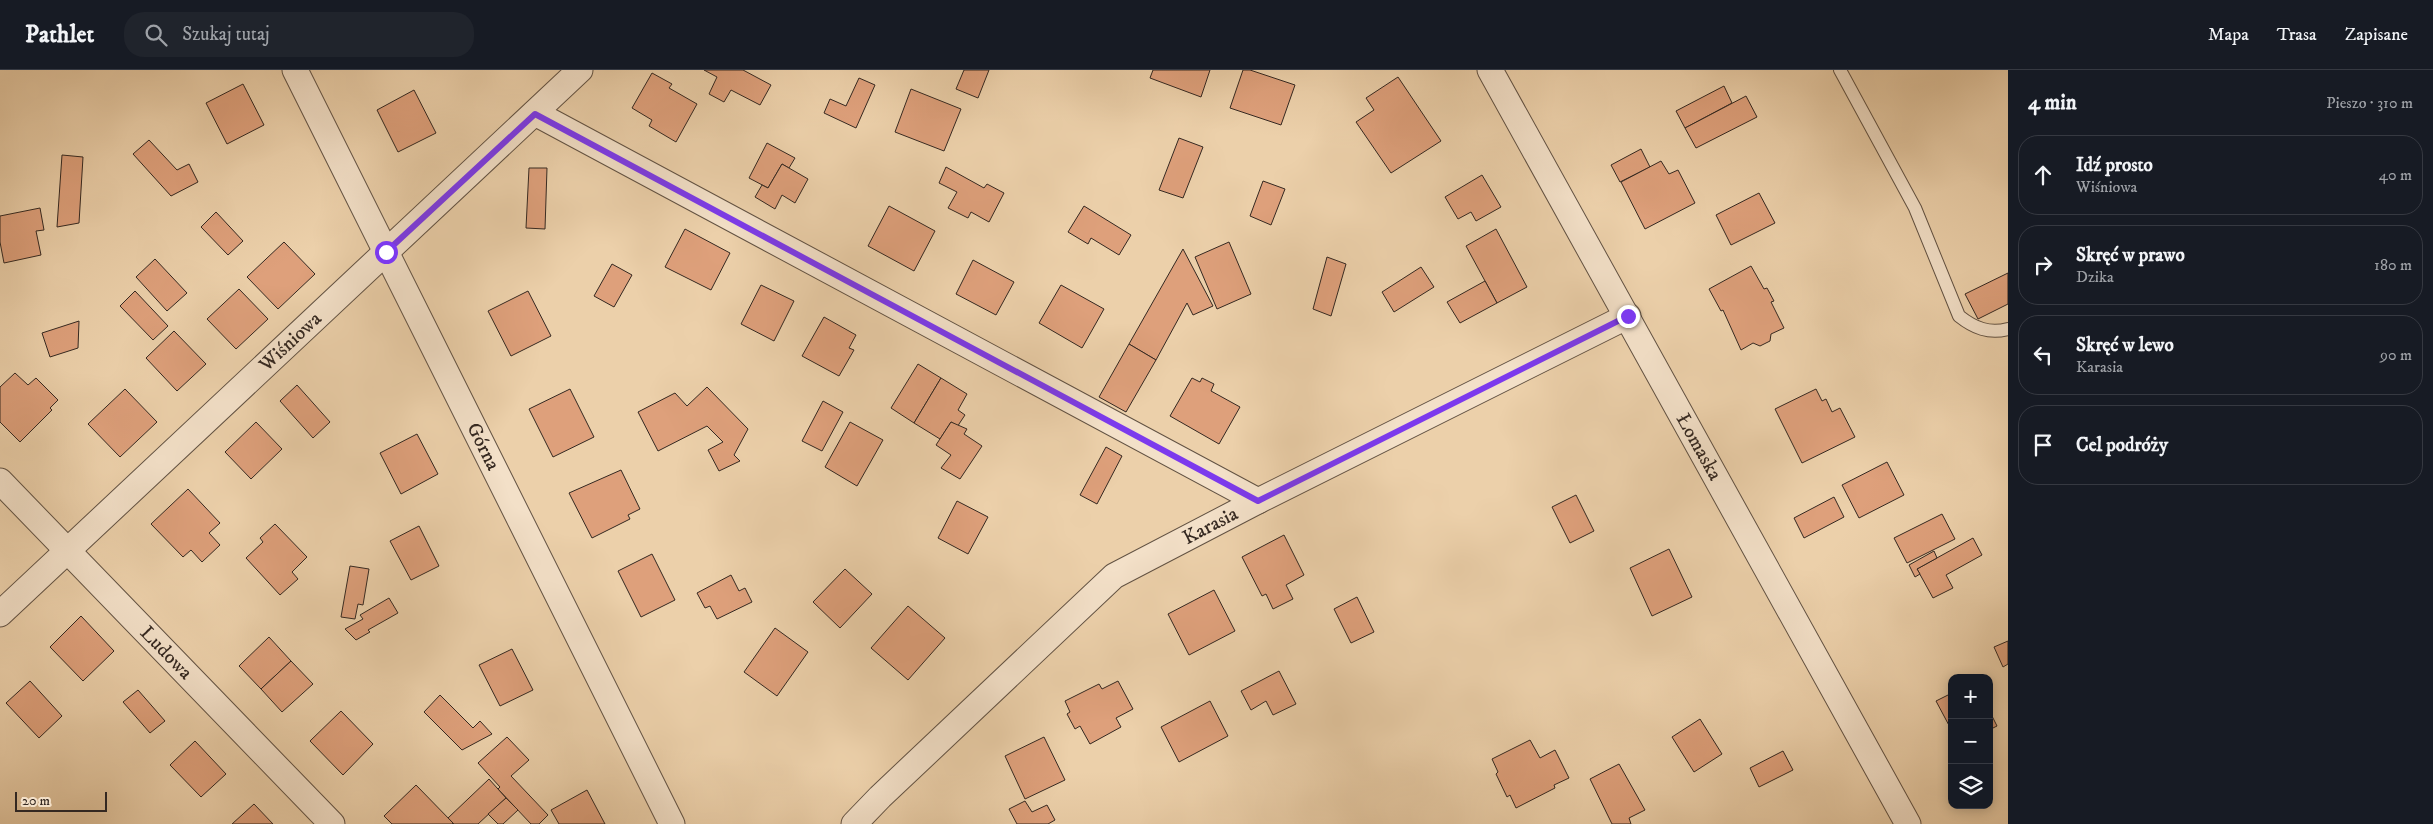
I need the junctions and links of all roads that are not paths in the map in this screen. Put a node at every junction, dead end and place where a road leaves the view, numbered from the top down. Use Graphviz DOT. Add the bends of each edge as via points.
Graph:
graph roads {
  1 [pos="295,70"];
  2 [pos="580,70"];
  3 [pos="1490,70"];
  4 [pos="1840,70"];
  5 [pos="535,114"];
  6 [pos="386,252"];
  7 [pos="1628,316"];
  8 [pos="2008,329"];
  9 [pos="0,481"];
  10 [pos="1258,501"];
  11 [pos="67,551"];
  12 [pos="0,614"];
  13 [pos="332,824"];
  14 [pos="672,824"];
  15 [pos="854,824"];
  16 [pos="1908,824"];
  1 -- 6 [label="street, Górna"];
  2 -- 5 [label="street, Wiśniowa"];
  3 -- 7 [label="street, Łomaska"];
  4 -- 8 [label="lane" via="1915,208 1959,316 1970,326 1984,331"];
  5 -- 6 [label="street, Wiśniowa"];
  5 -- 10 [label="street"];
  6 -- 11 [label="street, Wiśniowa"];
  6 -- 14 [label="street, Górna"];
  7 -- 10 [label="street, Karasia"];
  7 -- 16 [label="street, Łomaska"];
  9 -- 11 [label="street, Ludowa"];
  10 -- 15 [label="street, Karasia" via="1114,576"];
  11 -- 12 [label="street, Wiśniowa"];
  11 -- 13 [label="street, Ludowa"];
}
